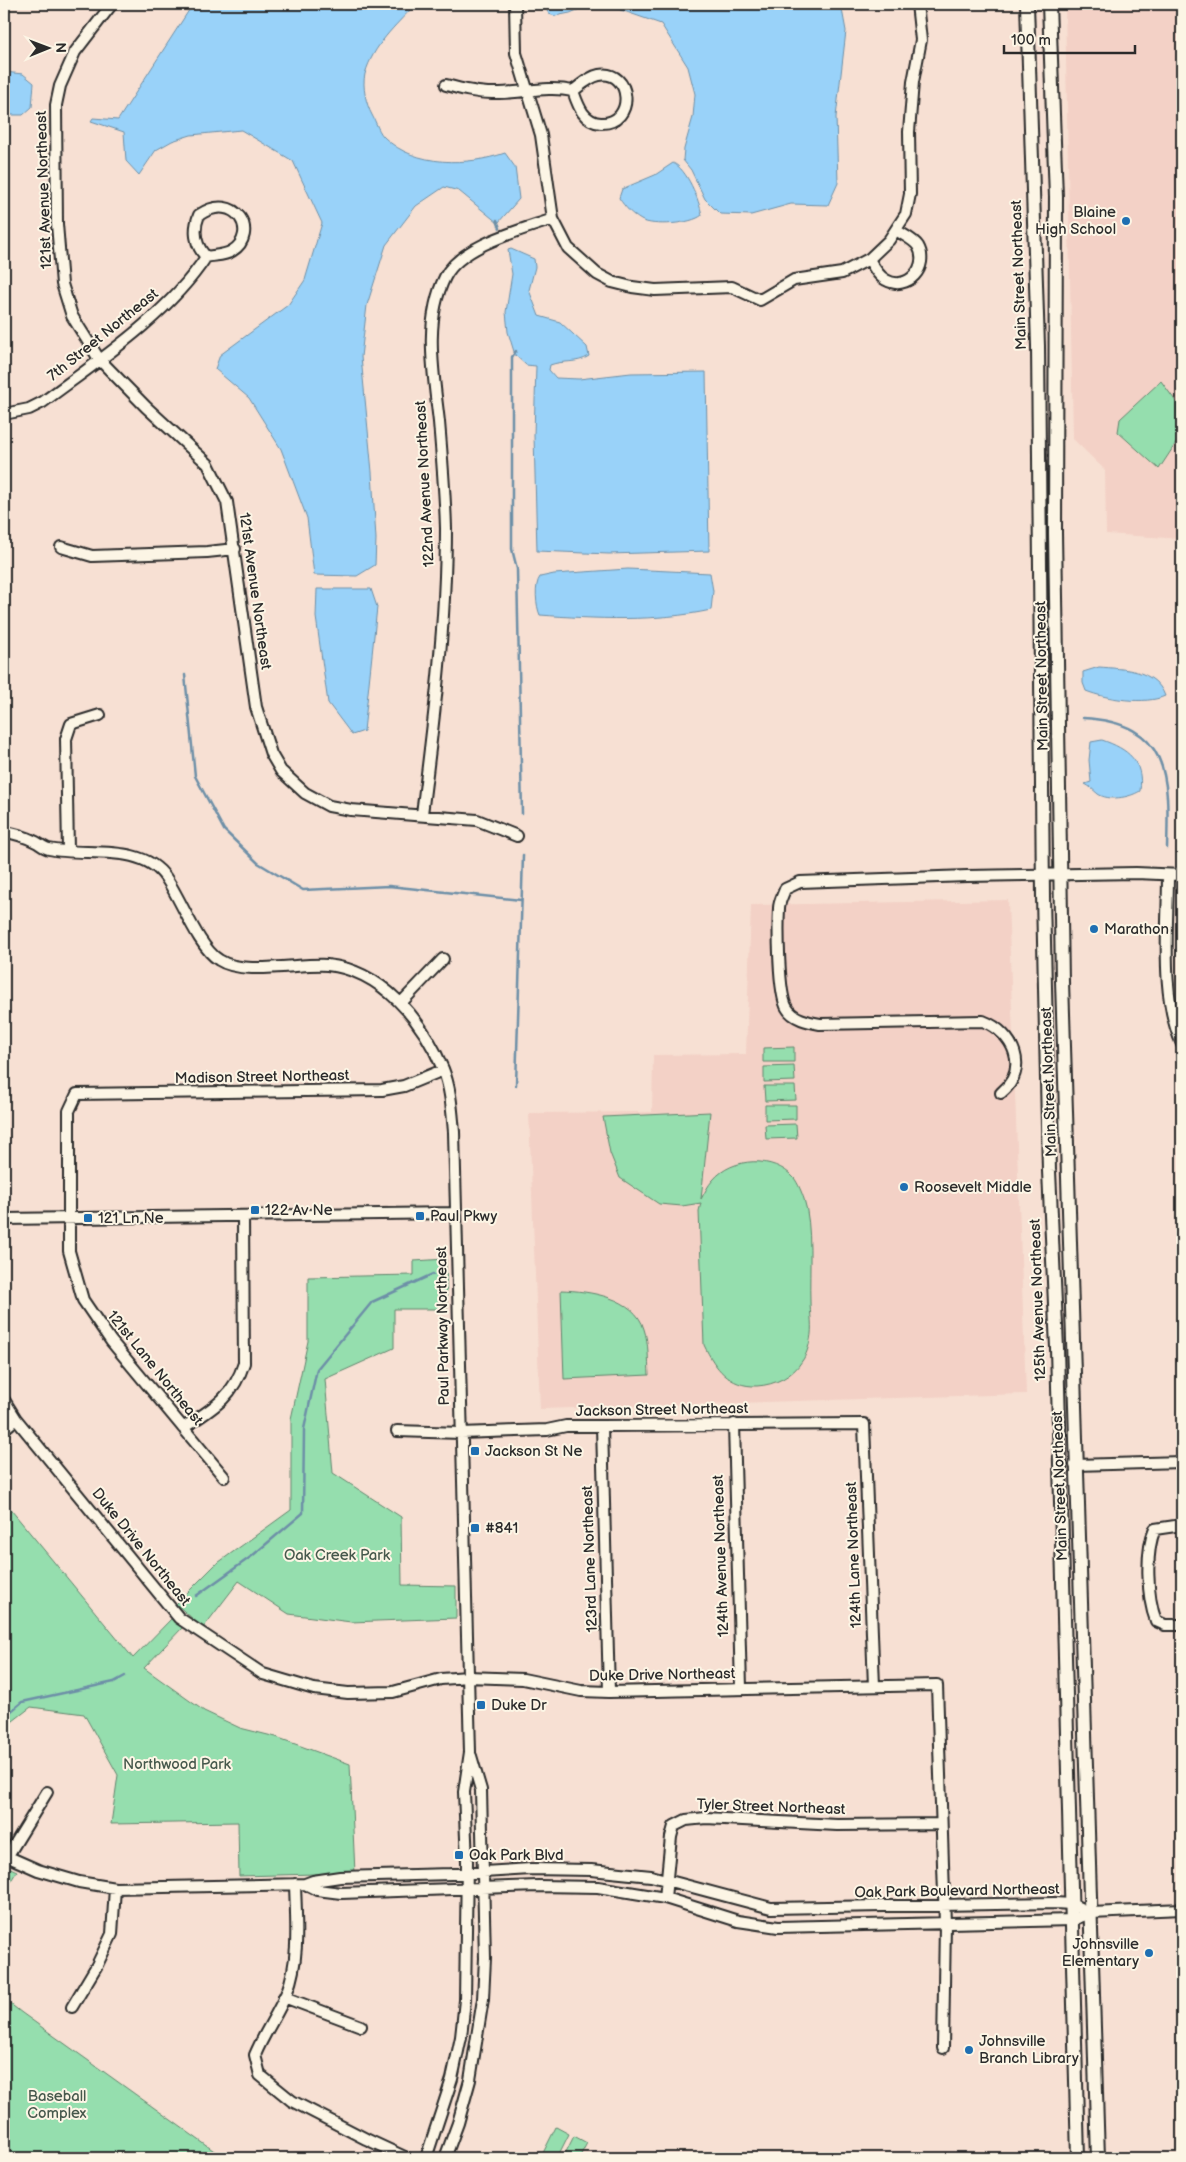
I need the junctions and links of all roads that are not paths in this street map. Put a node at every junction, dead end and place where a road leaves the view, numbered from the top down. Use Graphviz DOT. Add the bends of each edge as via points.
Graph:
graph roads {
  1 [pos="112,4"];
  2 [pos="515,4"];
  3 [pos="917,4"];
  4 [pos="1027,4"];
  5 [pos="1049,4"];
  6 [pos="446,84"];
  7 [pos="528,91"];
  8 [pos="573,91"];
  9 [pos="553,218"];
  10 [pos="896,230"];
  11 [pos="206,257"];
  12 [pos="868,259"];
  13 [pos="99,359"];
  14 [pos="4,414"];
  15 [pos="61,547"];
  16 [pos="236,549"];
  17 [pos="100,716"];
  18 [pos="422,814"];
  19 [pos="4,832"];
  20 [pos="517,836"];
  21 [pos="68,850"];
  22 [pos="1182,875"];
  23 [pos="1044,876"];
  24 [pos="1061,876"];
  25 [pos="1168,876"];
  26 [pos="443,959"];
  27 [pos="401,1003"];
  28 [pos="1182,1044"];
  29 [pos="443,1070"];
  30 [pos="1001,1093"];
  31 [pos="77,1094"];
  32 [pos="456,1213"];
  33 [pos="243,1216"];
  34 [pos="68,1217"];
  35 [pos="4,1219"];
  36 [pos="4,1400"];
  37 [pos="16,1419"];
  38 [pos="734,1424"];
  39 [pos="864,1424"];
  40 [pos="602,1426"];
  41 [pos="183,1428"];
  42 [pos="4,1429"];
  43 [pos="398,1431"];
  44 [pos="461,1433"];
  45 [pos="1182,1462"];
  46 [pos="1075,1465"];
  47 [pos="224,1477"];
  48 [pos="1061,1512"];
  49 [pos="1182,1525"];
  50 [pos="1182,1625"];
  51 [pos="468,1677"];
  52 [pos="874,1686"];
  53 [pos="741,1688"];
  54 [pos="609,1692"];
  55 [pos="470,1752"];
  56 [pos="46,1792"];
  57 [pos="940,1824"];
  58 [pos="5,1856"];
  59 [pos="483,1871"];
  60 [pos="467,1873"];
  61 [pos="668,1880"];
  62 [pos="300,1884"];
  63 [pos="115,1888"];
  64 [pos="465,1889"];
  65 [pos="483,1889"];
  66 [pos="665,1898"];
  67 [pos="1071,1904"];
  68 [pos="944,1906"];
  69 [pos="1182,1910"];
  70 [pos="1091,1912"];
  71 [pos="1072,1920"];
  72 [pos="945,1924"];
  73 [pos="284,1997"];
  74 [pos="72,2007"];
  75 [pos="361,2026"];
  76 [pos="943,2048"];
  77 [pos="407,2158"];
  78 [pos="426,2158"];
  79 [pos="444,2158"];
  80 [pos="1078,2158"];
  81 [pos="1098,2158"];
  1 -- 13 [label="street, 121st Avenue Northeast" via="75,52 60,86 56,105 62,284 72,316"];
  2 -- 7 [label="street" via="516,53"];
  3 -- 10 [label="street" via="921,40 909,132 910,194 906,214"];
  4 -- 23 [label="main road, Main Street Northeast" via="1038,346"];
  5 -- 24 [label="main road, Main Street Northeast" via="1056,197"];
  6 -- 7 [label="street" via="483,93"];
  7 -- 8 [label="street" via="560,88"];
  7 -- 9 [label="street" via="541,135"];
  8 -- 8 [label="street" via="579,110 598,122 609,123 620,116 626,105 626,92 610,75 599,75"];
  9 -- 12 [label="street" via="568,248 604,278 654,290 732,288 760,300 794,280 842,273"];
  9 -- 18 [label="street, 122nd Avenue Northeast" via="470,251 445,276 438,297 432,352 446,526 445,580 436,702"];
  10 -- 12 [label="street"];
  10 -- 12 [label="street" via="913,240 921,253 916,275 893,283 879,274"];
  11 -- 11 [label="street" via="232,251 244,237 238,213 228,207 216,206 199,215 195,233"];
  11 -- 13 [label="street, 7th Street Northeast" via="177,294"];
  13 -- 14 [label="street, 7th Street Northeast" via="43,402 29,409"];
  13 -- 16 [label="street, 121st Avenue Northeast" via="208,464 227,502"];
  15 -- 16 [label="street" via="92,556"];
  16 -- 18 [label="street, 121st Avenue Northeast" via="256,707 271,754 281,772 305,793 329,806"];
  17 -- 21 [label="street" via="71,724 66,739"];
  18 -- 20 [label="street, 121st Avenue Northeast" via="477,820"];
  19 -- 21 [label="street, Paul Parkway Northeast" via="15,833 48,849"];
  21 -- 27 [label="street, Paul Parkway Northeast" via="126,854 151,863 165,876 202,940 218,960 252,968 326,965 350,969 372,980"];
  22 -- 25 [label="street"];
  23 -- 24 [label="street"];
  23 -- 30 [label="street" via="800,882 785,889 779,906 781,985 786,1007 791,1012 820,1024 983,1021 995,1025 1005,1033 1016,1059 1016,1074 1010,1086"];
  23 -- 48 [label="main road, 125th Avenue Northeast" via="1049,1171"];
  24 -- 25 [label="street"];
  24 -- 46 [label="main road, Main Street Northeast"];
  25 -- 28 [label="street" via="1169,1005"];
  26 -- 27 [label="street"];
  27 -- 29 [label="street, Paul Parkway Northeast" via="431,1045"];
  29 -- 31 [label="street, Madison Street Northeast" via="404,1086 382,1090"];
  29 -- 32 [label="street, Paul Parkway Northeast" via="454,1132"];
  31 -- 34 [label="street, 121st Lane Northeast" via="68,1111"];
  32 -- 33 [label="street"];
  32 -- 44 [label="street, Paul Parkway Northeast"];
  33 -- 34 [label="street"];
  33 -- 41 [label="street" via="244,1363 227,1396"];
  34 -- 35 [label="street"];
  34 -- 41 [label="street, 121st Lane Northeast" via="68,1252 83,1300 111,1341"];
  36 -- 37 [label="street, Duke Drive Northeast"];
  37 -- 42 [label="street"];
  37 -- 51 [label="street, Duke Drive Northeast" via="179,1618 263,1674 314,1689 348,1692 394,1692 441,1679"];
  38 -- 39 [label="street, Jackson Street Northeast"];
  38 -- 40 [label="street, Jackson Street Northeast"];
  38 -- 53 [label="street, 124th Avenue Northeast"];
  39 -- 52 [label="street, 124th Lane Northeast"];
  40 -- 44 [label="street, Jackson Street Northeast"];
  40 -- 54 [label="street, 123rd Lane Northeast"];
  41 -- 47 [label="street, 121st Lane Northeast"];
  43 -- 44 [label="street"];
  44 -- 51 [label="street, Paul Parkway Northeast"];
  45 -- 46 [label="street"];
  46 -- 70 [label="main road, Main Street Northeast"];
  48 -- 67 [label="main road, Main Street Northeast"];
  49 -- 50 [label="street" via="1155,1529 1149,1542 1151,1608 1156,1621 1165,1625"];
  51 -- 54 [label="street, Duke Drive Northeast" via="523,1679 581,1691"];
  51 -- 55 [label="street, Paul Parkway Northeast"];
  52 -- 53 [label="street, Duke Drive Northeast"];
  52 -- 57 [label="street, Duke Drive Northeast" via="937,1685"];
  53 -- 54 [label="street, Duke Drive Northeast"];
  55 -- 59 [label="street, Paul Parkway Northeast" via="481,1790"];
  55 -- 60 [label="street, Paul Parkway Northeast" via="464,1792"];
  56 -- 58 [label="street"];
  57 -- 61 [label="street, Tyler Street Northeast" via="837,1825 706,1818 686,1820 674,1826"];
  57 -- 68 [label="street"];
  58 -- 63 [label="street, Oak Park Boulevard Northeast" via="79,1882"];
  59 -- 60 [label="street, Oak Park Boulevard Northeast"];
  59 -- 61 [label="street, Oak Park Boulevard Northeast" via="591,1870"];
  59 -- 65 [label="street, Paul Parkway Northeast"];
  60 -- 62 [label="street, Oak Park Boulevard Northeast" via="340,1877"];
  60 -- 64 [label="street, Paul Parkway Northeast"];
  61 -- 66 [label="street, Tyler Street Northeast"];
  61 -- 68 [label="street, Oak Park Boulevard Northeast" via="771,1908"];
  62 -- 63 [label="street, Oak Park Boulevard Northeast"];
  62 -- 64 [label="street, Oak Park Boulevard Northeast" via="341,1893"];
  62 -- 73 [label="street" via="294,1965"];
  63 -- 74 [label="street" via="112,1934"];
  64 -- 65 [label="street, Oak Park Boulevard Northeast"];
  64 -- 78 [label="street, Paul Parkway Northeast" via="466,1974 461,2037 441,2116"];
  65 -- 66 [label="street, Oak Park Boulevard Northeast" via="598,1887"];
  65 -- 79 [label="street, Paul Parkway Northeast" via="485,1958 478,2038 458,2123"];
  66 -- 72 [label="street, Oak Park Boulevard Northeast" via="738,1921 778,1927"];
  67 -- 68 [label="street, Oak Park Boulevard Northeast"];
  67 -- 70 [label="street, Oak Park Boulevard Northeast"];
  67 -- 71 [label="main road, Main Street Northeast"];
  68 -- 72 [label="street"];
  69 -- 70 [label="street"];
  70 -- 71 [label="street, Oak Park Boulevard Northeast"];
  70 -- 81 [label="main road, Main Street Northeast"];
  71 -- 72 [label="street, Oak Park Boulevard Northeast"];
  71 -- 80 [label="main road, Main Street Northeast"];
  72 -- 76 [label="street"];
  73 -- 75 [label="street"];
  73 -- 77 [label="street" via="255,2055 260,2075 296,2103"];
}
